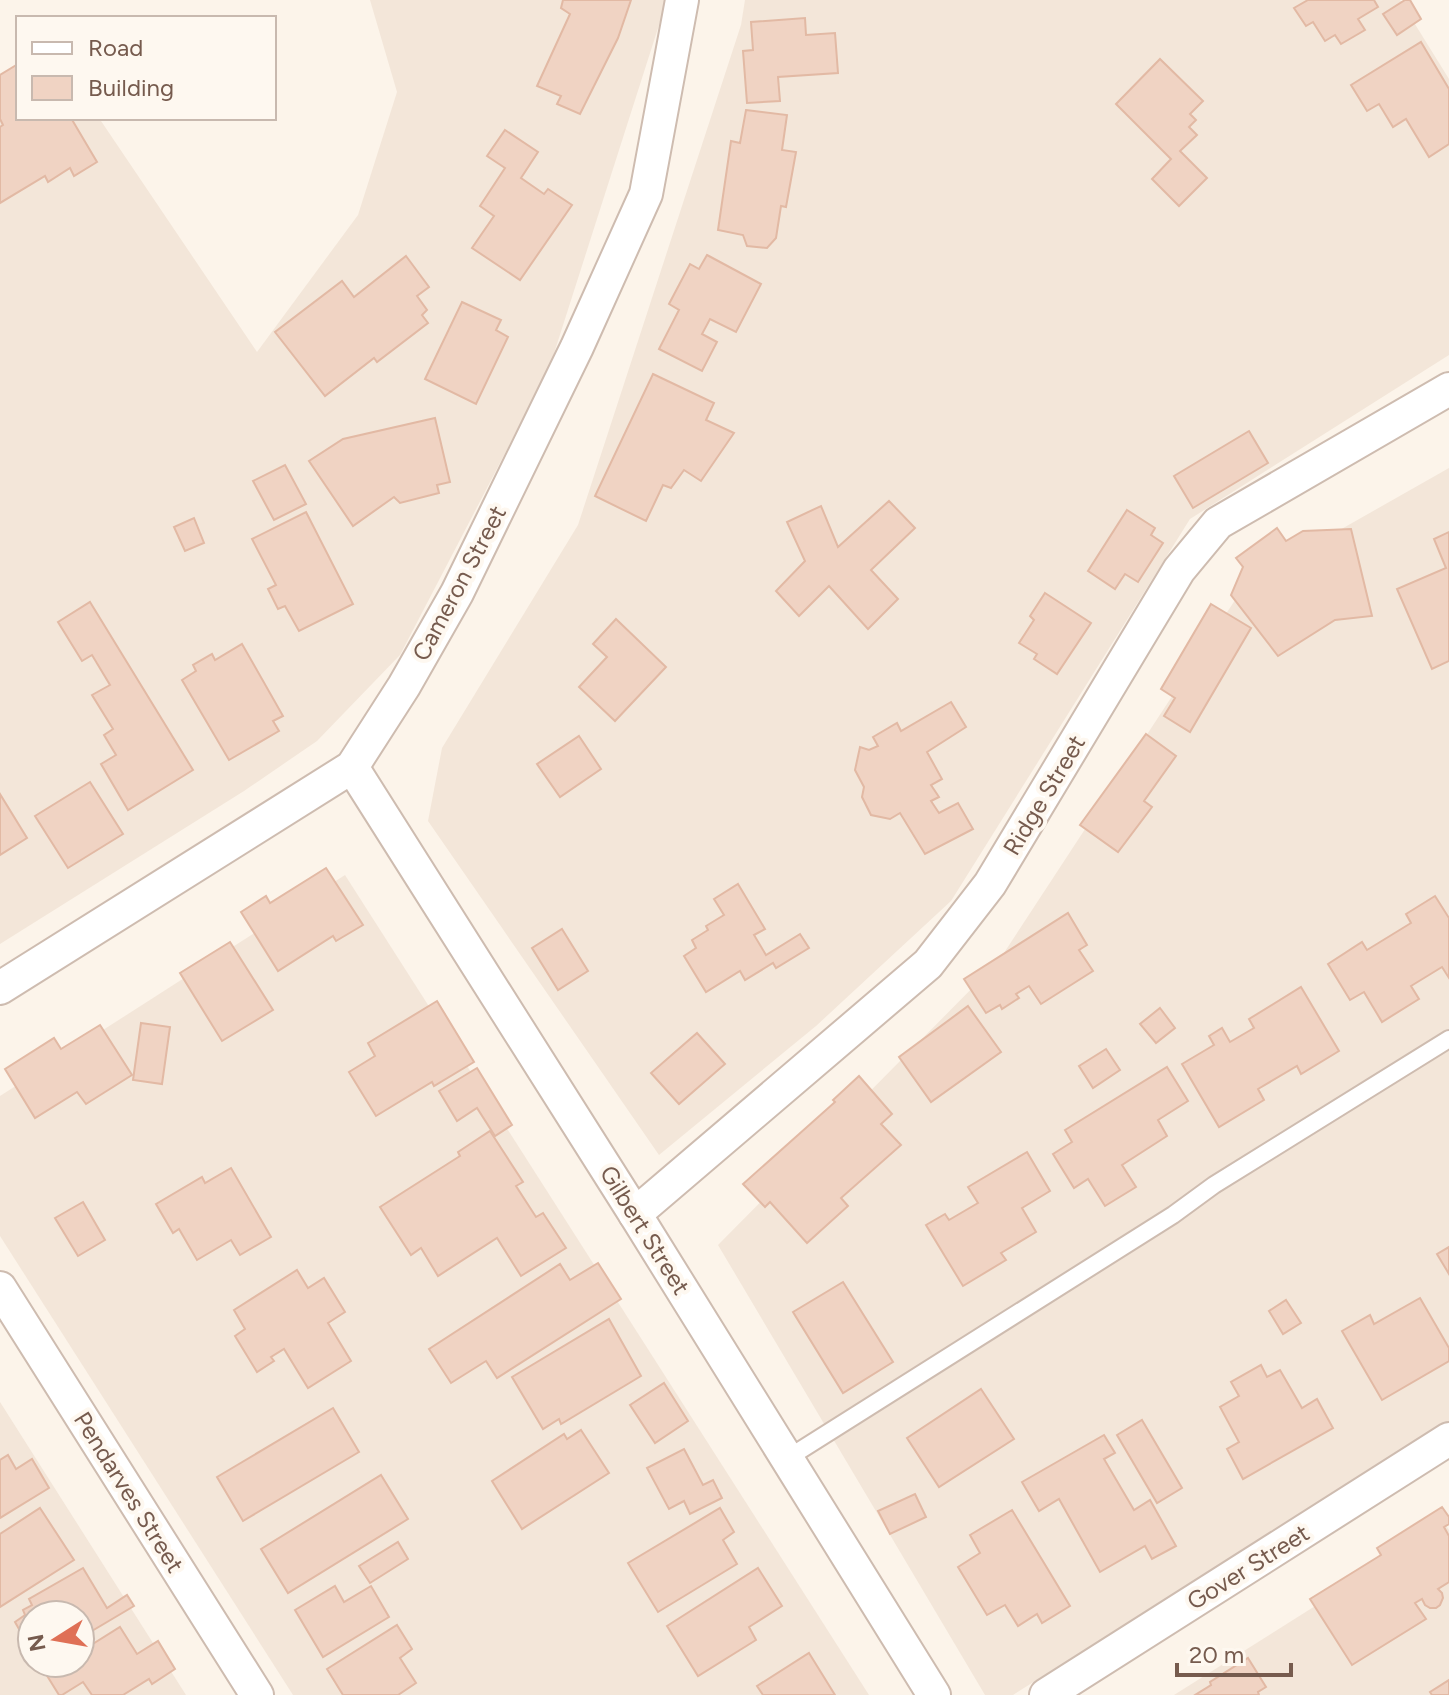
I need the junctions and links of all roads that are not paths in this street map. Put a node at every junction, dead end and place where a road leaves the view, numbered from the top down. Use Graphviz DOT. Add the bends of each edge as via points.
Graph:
graph roads {
  1 [pos="682,0"];
  2 [pos="1449,389"];
  3 [pos="352,767"];
  4 [pos="0,988"];
  5 [pos="1449,1039"];
  6 [pos="635,1214"];
  7 [pos="0,1288"];
  8 [pos="1449,1439"];
  9 [pos="788,1458"];
  10 [pos="257,1695"];
  11 [pos="934,1695"];
  12 [pos="1046,1695"];
  1 -- 3 [label="street, Cameron Street" via="646,194 457,593"];
  2 -- 6 [label="street, Ridge Street" via="1218,523 1179,570 990,884 928,964"];
  3 -- 4 [label="street, Cameron Street"];
  3 -- 6 [label="street, Gilbert Street"];
  5 -- 9 [label="lane"];
  6 -- 9 [label="street, Gilbert Street"];
  7 -- 10 [label="street, Pendarves Street"];
  8 -- 12 [label="street, Gover Street"];
  9 -- 11 [label="street, Gilbert Street"];
}
